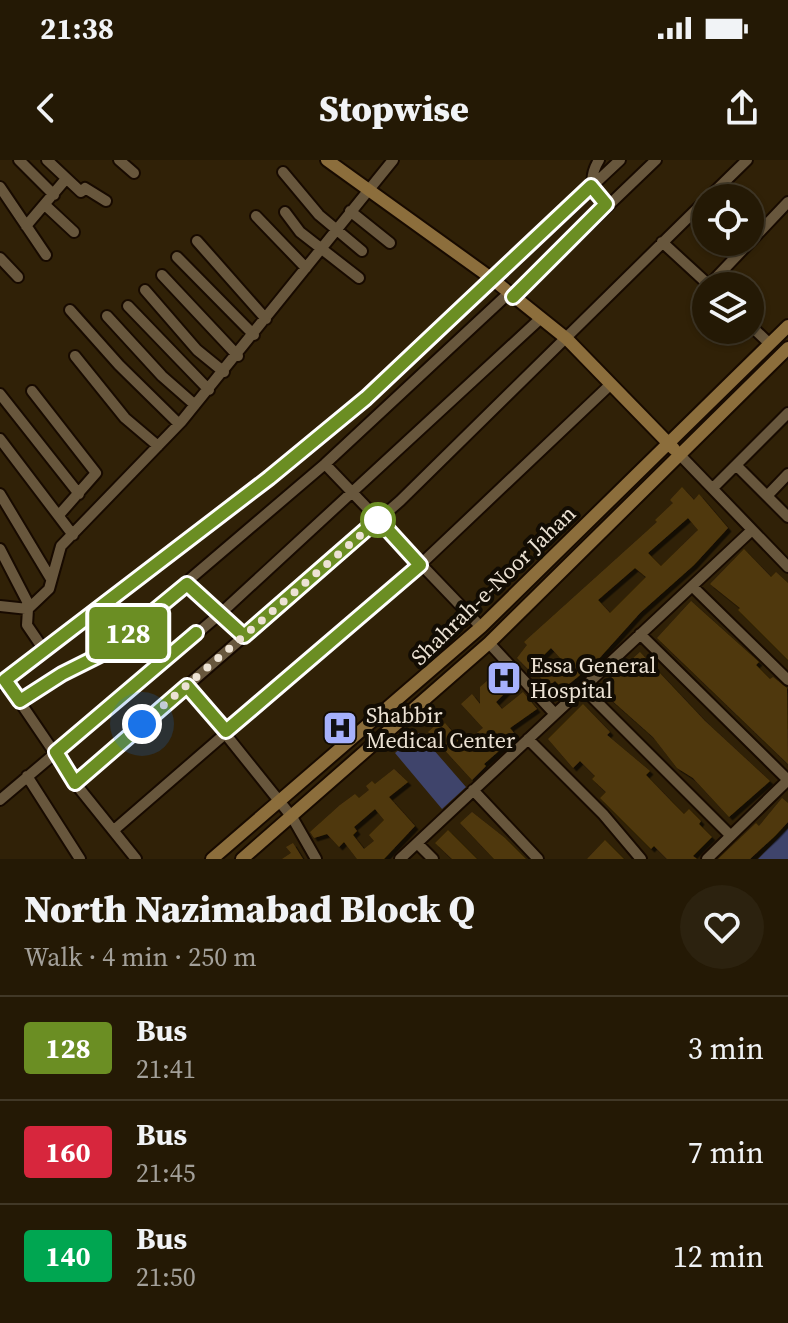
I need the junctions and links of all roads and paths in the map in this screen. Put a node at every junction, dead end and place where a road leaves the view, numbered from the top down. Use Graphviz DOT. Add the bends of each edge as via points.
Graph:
graph roads {
  1 [pos="19,160"];
  2 [pos="41,160"];
  3 [pos="47,160"];
  4 [pos="119,160"];
  5 [pos="327,160"];
  6 [pos="393,160"];
  7 [pos="599,160"];
  8 [pos="620,160"];
  9 [pos="656,160"];
  10 [pos="747,160"];
  11 [pos="30,171"];
  12 [pos="283,172"];
  13 [pos="134,173"];
  14 [pos="65,180"];
  15 [pos="722,184"];
  16 [pos="591,186"];
  17 [pos="0,187"];
  18 [pos="367,189"];
  19 [pos="54,195"];
  20 [pos="106,201"];
  21 [pos="788,202"];
  22 [pos="606,204"];
  23 [pos="45,205"];
  24 [pos="350,211"];
  25 [pos="285,212"];
  26 [pos="692,213"];
  27 [pos="256,216"];
  28 [pos="26,226"];
  29 [pos="764,227"];
  30 [pos="337,228"];
  31 [pos="74,232"];
  32 [pos="197,241"];
  33 [pos="662,242"];
  34 [pos="390,243"];
  35 [pos="320,249"];
  36 [pos="362,251"];
  37 [pos="46,255"];
  38 [pos="737,256"];
  39 [pos="177,257"];
  40 [pos="0,258"];
  41 [pos="306,268"];
  42 [pos="695,272"];
  43 [pos="722,272"];
  44 [pos="162,275"];
  45 [pos="18,277"];
  46 [pos="359,278"];
  47 [pos="491,278"];
  48 [pos="145,290"];
  49 [pos="511,295"];
  50 [pos="128,306"];
  51 [pos="70,310"];
  52 [pos="107,316"];
  53 [pos="541,318"];
  54 [pos="266,319"];
  55 [pos="788,326"];
  56 [pos="254,335"];
  57 [pos="764,338"];
  58 [pos="567,339"];
  59 [pos="770,344"];
  60 [pos="75,356"];
  61 [pos="238,356"];
  62 [pos="785,357"];
  63 [pos="224,372"];
  64 [pos="611,384"];
  65 [pos="209,390"];
  66 [pos="32,391"];
  67 [pos="0,394"];
  68 [pos="195,405"];
  69 [pos="787,415"];
  70 [pos="179,424"];
  71 [pos="0,439"];
  72 [pos="669,444"];
  73 [pos="158,446"];
  74 [pos="680,455"];
  75 [pos="325,464"];
  76 [pos="736,465"];
  77 [pos="788,474"];
  78 [pos="713,488"];
  79 [pos="353,493"];
  80 [pos="0,494"];
  81 [pos="79,494"];
  82 [pos="767,496"];
  83 [pos="59,515"];
  84 [pos="788,517"];
  85 [pos="378,519"];
  86 [pos="752,530"];
  87 [pos="73,535"];
  88 [pos="0,549"];
  89 [pos="420,565"];
  90 [pos="788,567"];
  91 [pos="51,579"];
  92 [pos="187,584"];
  93 [pos="692,586"];
  94 [pos="0,606"];
  95 [pos="29,608"];
  96 [pos="220,614"];
  97 [pos="481,627"];
  98 [pos="640,634"];
  99 [pos="244,636"];
  100 [pos="489,643"];
  101 [pos="44,650"];
  102 [pos="424,679"];
  103 [pos="788,680"];
  104 [pos="2,682"];
  105 [pos="187,686"];
  106 [pos="583,688"];
  107 [pos="435,693"];
  108 [pos="20,701"];
  109 [pos="555,714"];
  110 [pos="226,731"];
  111 [pos="528,739"];
  112 [pos="56,752"];
  113 [pos="27,776"];
  114 [pos="75,783"];
  115 [pos="473,790"];
  116 [pos="0,800"];
  117 [pos="280,802"];
  118 [pos="292,817"];
  119 [pos="114,830"];
  120 [pos="730,835"];
  121 [pos="417,843"];
  122 [pos="80,859"];
  123 [pos="136,859"];
  124 [pos="212,859"];
  125 [pos="242,859"];
  126 [pos="316,859"];
  127 [pos="400,859"];
  128 [pos="433,859"];
  129 [pos="538,859"];
  130 [pos="641,859"];
  131 [pos="707,859"];
  1 -- 11 [label="street"];
  2 -- 11 [label="street"];
  3 -- 14 [label="street"];
  4 -- 13 [label="street"];
  5 -- 18 [label="main road"];
  6 -- 18 [label="street"];
  7 -- 16 [label="street"];
  8 -- 16 [label="street"];
  9 -- 22 [label="street"];
  10 -- 15 [label="street"];
  11 -- 19 [label="street"];
  12 -- 30 [label="street"];
  14 -- 19 [label="street"];
  14 -- 20 [label="street"];
  16 -- 22 [label="street"];
  16 -- 47 [label="street"];
  17 -- 28 [label="street"];
  18 -- 24 [label="street"];
  18 -- 47 [label="main road"];
  19 -- 23 [label="street"];
  21 -- 29 [label="street"];
  22 -- 49 [label="street"];
  23 -- 28 [label="street"];
  23 -- 31 [label="street"];
  24 -- 30 [label="street"];
  24 -- 34 [label="street"];
  25 -- 35 [label="street"];
  26 -- 33 [label="street"];
  27 -- 41 [label="street"];
  28 -- 37 [label="street"];
  30 -- 35 [label="street"];
  30 -- 36 [label="street"];
  32 -- 54 [label="street"];
  33 -- 42 [label="street"];
  33 -- 58 [label="street"];
  35 -- 41 [label="street"];
  35 -- 46 [label="street"];
  38 -- 43 [label="street"];
  39 -- 56 [label="street"];
  40 -- 45 [label="street"];
  41 -- 54 [label="street"];
  44 -- 61 [label="street"];
  47 -- 49 [label="main road"];
  47 -- 101 [label="street" via="354,408"];
  48 -- 63 [label="street" via="197,350"];
  49 -- 53 [label="main road"];
  49 -- 75 [label="street"];
  50 -- 65 [label="street"];
  51 -- 70 [label="street"];
  52 -- 68 [label="street"];
  53 -- 58 [label="main road"];
  53 -- 79 [label="street"];
  54 -- 56 [label="street"];
  55 -- 59 [label="main road, Shahrah-e-Noor Jahan"];
  56 -- 61 [label="street"];
  57 -- 59 [label="street"];
  58 -- 64 [label="main road"];
  58 -- 85 [label="street"];
  59 -- 72 [label="main road, Shahrah-e-Noor Jahan"];
  60 -- 73 [label="street" via="125,418"];
  61 -- 63 [label="street"];
  62 -- 74 [label="main road, Shahrah-e-Noor Jahan"];
  63 -- 65 [label="street"];
  64 -- 72 [label="main road"];
  64 -- 89 [label="street"];
  65 -- 68 [label="street"];
  66 -- 81 [label="street" via="96,473"];
  67 -- 81 [label="street"];
  68 -- 70 [label="street"];
  69 -- 76 [label="street"];
  70 -- 73 [label="street"];
  71 -- 83 [label="street"];
  72 -- 74 [label="main road"];
  72 -- 97 [label="main road, Shahrah-e-Noor Jahan"];
  73 -- 87 [label="street"];
  74 -- 78 [label="street"];
  74 -- 100 [label="main road, Shahrah-e-Noor Jahan"];
  75 -- 79 [label="street"];
  75 -- 92 [label="street"];
  76 -- 78 [label="street"];
  76 -- 82 [label="street"];
  77 -- 82 [label="street"];
  78 -- 86 [label="street"];
  79 -- 85 [label="street"];
  79 -- 96 [label="street"];
  80 -- 91 [label="street"];
  81 -- 83 [label="street"];
  82 -- 84 [label="street"];
  83 -- 87 [label="street"];
  85 -- 89 [label="street"];
  85 -- 99 [label="street"];
  86 -- 90 [label="street"];
  86 -- 93 [label="street"];
  87 -- 91 [label="street" via="61,546"];
  88 -- 95 [label="street"];
  89 -- 97 [label="street"];
  89 -- 110 [label="street"];
  91 -- 95 [label="street" via="49,589"];
  92 -- 96 [label="street"];
  92 -- 108 [label="street" via="102,654"];
  93 -- 98 [label="street"];
  93 -- 103 [label="street"];
  94 -- 95 [label="street"];
  95 -- 101 [label="street" via="27,625"];
  96 -- 99 [label="street"];
  96 -- 112 [label="street"];
  97 -- 102 [label="main road, Shahrah-e-Noor Jahan"];
  98 -- 106 [label="street"];
  98 -- 120 [label="street" via="788,780"];
  99 -- 105 [label="street"];
  100 -- 107 [label="main road, Shahrah-e-Noor Jahan"];
  100 -- 109 [label="street"];
  101 -- 104 [label="street"];
  102 -- 107 [label="main road"];
  102 -- 117 [label="main road, Shahrah-e-Noor Jahan"];
  104 -- 108 [label="street"];
  105 -- 110 [label="street"];
  105 -- 114 [label="street"];
  106 -- 109 [label="street"];
  106 -- 120 [label="street"];
  107 -- 118 [label="main road, Shahrah-e-Noor Jahan"];
  108 -- 112 [label="street"];
  109 -- 111 [label="street"];
  110 -- 117 [label="street"];
  110 -- 119 [label="street"];
  111 -- 115 [label="street"];
  111 -- 130 [label="street"];
  112 -- 113 [label="street"];
  112 -- 114 [label="street"];
  113 -- 116 [label="street"];
  113 -- 122 [label="street"];
  114 -- 119 [label="street"];
  115 -- 121 [label="street"];
  115 -- 129 [label="street"];
  117 -- 118 [label="street"];
  117 -- 124 [label="main road, Shahrah-e-Noor Jahan"];
  118 -- 125 [label="main road, Shahrah-e-Noor Jahan"];
  118 -- 126 [label="street"];
  119 -- 123 [label="street"];
  120 -- 131 [label="street"];
  121 -- 127 [label="street"];
  121 -- 128 [label="street"];
}
